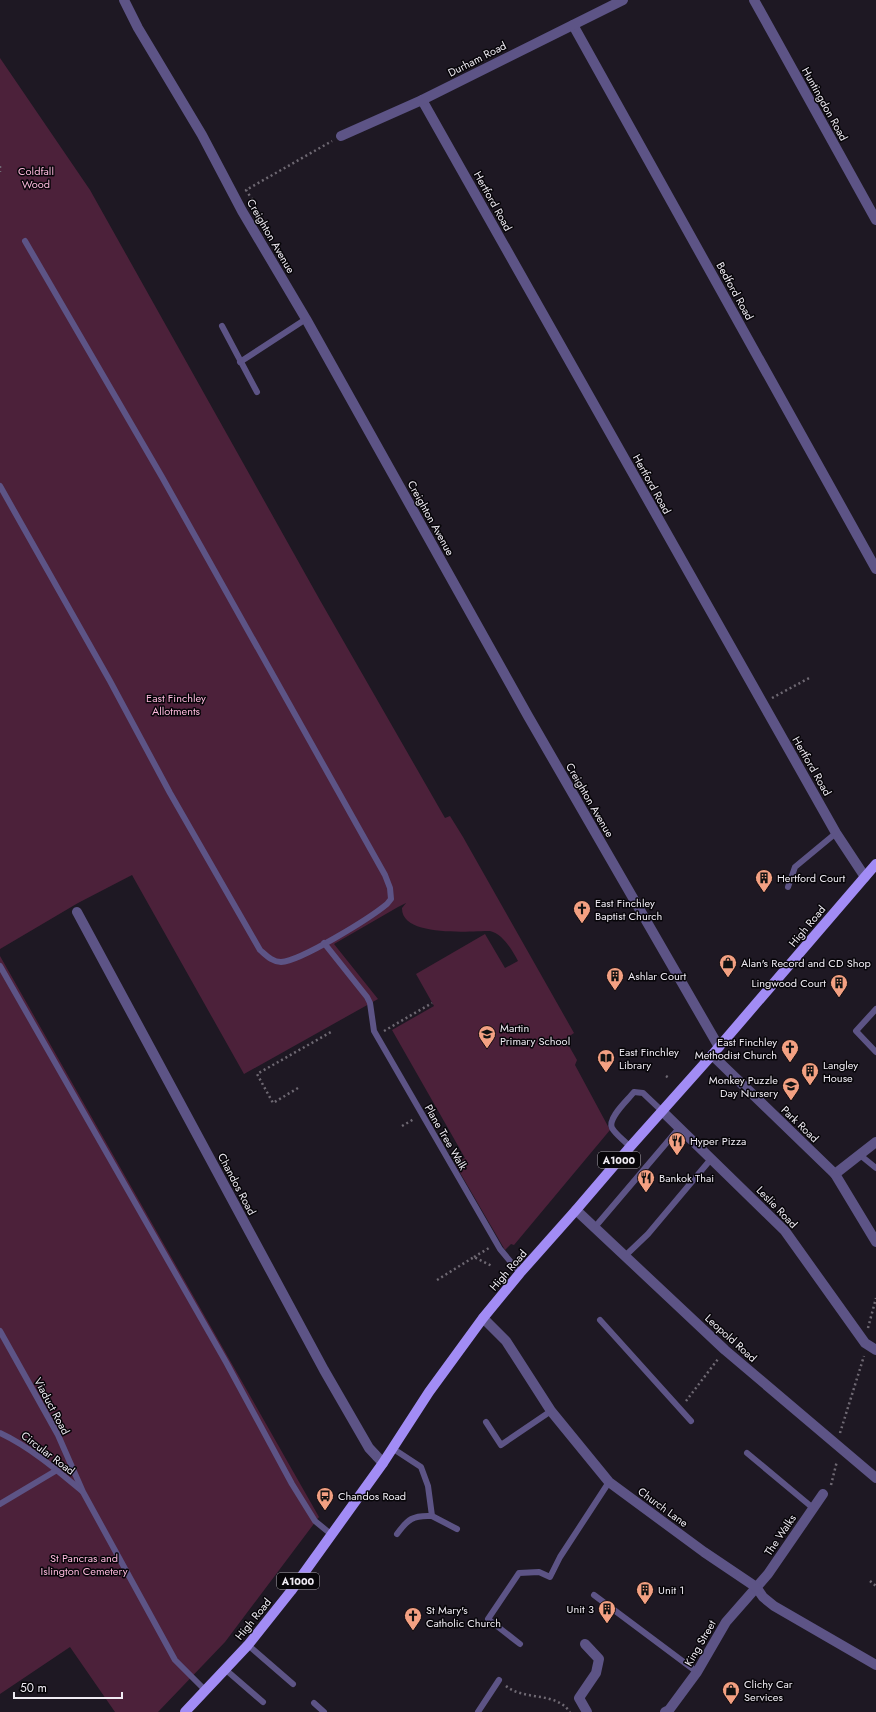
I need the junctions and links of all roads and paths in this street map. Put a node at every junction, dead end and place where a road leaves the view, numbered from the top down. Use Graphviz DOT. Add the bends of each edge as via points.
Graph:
graph roads {
  1 [pos="124,0"];
  2 [pos="623,0"];
  3 [pos="754,0"];
  4 [pos="573,25"];
  5 [pos="422,100"];
  6 [pos="341,136"];
  7 [pos="0,166"];
  8 [pos="0,172"];
  9 [pos="255,204"];
  10 [pos="876,220"];
  11 [pos="25,241"];
  12 [pos="306,319"];
  13 [pos="222,326"];
  14 [pos="240,362"];
  15 [pos="257,392"];
  16 [pos="0,486"];
  17 [pos="876,568"];
  18 [pos="811,676"];
  19 [pos="774,697"];
  20 [pos="836,833"];
  21 [pos="876,864"];
  22 [pos="864,877"];
  23 [pos="788,887"];
  24 [pos="77,912"];
  25 [pos="324,943"];
  26 [pos="0,966"];
  27 [pos="432,1003"];
  28 [pos="876,1009"];
  29 [pos="390,1027"];
  30 [pos="331,1032"];
  31 [pos="719,1047"];
  32 [pos="876,1052"];
  33 [pos="712,1055"];
  34 [pos="298,1088"];
  35 [pos="662,1111"];
  36 [pos="422,1114"];
  37 [pos="402,1126"];
  38 [pos="680,1128"];
  39 [pos="876,1142"];
  40 [pos="630,1146"];
  41 [pos="860,1155"];
  42 [pos="711,1159"];
  43 [pos="876,1168"];
  44 [pos="835,1174"];
  45 [pos="576,1210"];
  46 [pos="595,1227"];
  47 [pos="876,1242"];
  48 [pos="496,1243"];
  49 [pos="625,1256"];
  50 [pos="474,1257"];
  51 [pos="492,1266"];
  52 [pos="520,1273"];
  53 [pos="438,1280"];
  54 [pos="876,1298"];
  55 [pos="483,1318"];
  56 [pos="600,1320"];
  57 [pos="0,1331"];
  58 [pos="870,1346"];
  59 [pos="724,1350"];
  60 [pos="679,1409"];
  61 [pos="551,1411"];
  62 [pos="486,1422"];
  63 [pos="691,1422"];
  64 [pos="0,1433"];
  65 [pos="838,1445"];
  66 [pos="392,1448"];
  67 [pos="748,1453"];
  68 [pos="383,1463"];
  69 [pos="57,1470"];
  70 [pos="876,1478"];
  71 [pos="609,1482"];
  72 [pos="83,1492"];
  73 [pos="823,1494"];
  74 [pos="0,1504"];
  75 [pos="813,1508"];
  76 [pos="432,1516"];
  77 [pos="457,1529"];
  78 [pos="397,1534"];
  79 [pos="332,1535"];
  80 [pos="870,1581"];
  81 [pos="876,1586"];
  82 [pos="756,1587"];
  83 [pos="594,1595"];
  84 [pos="520,1644"];
  85 [pos="585,1644"];
  86 [pos="248,1645"];
  87 [pos="876,1665"];
  88 [pos="226,1670"];
  89 [pos="697,1672"];
  90 [pos="499,1680"];
  91 [pos="293,1684"];
  92 [pos="206,1691"];
  93 [pos="263,1702"];
  94 [pos="314,1703"];
  95 [pos="186,1712"];
  96 [pos="324,1712"];
  97 [pos="478,1712"];
  98 [pos="570,1712"];
  99 [pos="587,1712"];
  100 [pos="666,1712"];
  1 -- 12 [label="street, Creighton Avenue" via="202,135 242,211"];
  2 -- 4 [label="street, Durham Road"];
  3 -- 10 [label="street, Huntingdon Road"];
  4 -- 5 [label="street, Durham Road"];
  4 -- 17 [label="street, Bedford Road"];
  5 -- 6 [label="street, Durham Road"];
  5 -- 20 [label="street, Hertford Road"];
  6 -- 9 [label="path" via="246,190"];
  7 -- 8 [label="path"];
  11 -- 25 [label="lane" via="162,477 385,875 392,899"];
  12 -- 14 [label="lane"];
  12 -- 31 [label="street, Creighton Avenue" via="528,716"];
  13 -- 14 [label="lane"];
  14 -- 15 [label="lane"];
  16 -- 25 [label="lane" via="260,950 271,959 282,962"];
  18 -- 19 [label="path"];
  20 -- 22 [label="street, Hertford Road"];
  20 -- 23 [label="lane" via="795,867"];
  21 -- 22 [label="main road, High Road / A1000"];
  22 -- 31 [label="main road, High Road / A1000"];
  24 -- 68 [label="street, Chandos Road" via="324,1370 369,1448"];
  25 -- 36 [label="lane, Plane Tree Walk" via="370,1003 374,1031"];
  26 -- 79 [label="lane" via="226,1362 292,1484 315,1521"];
  27 -- 29 [label="path"];
  28 -- 32 [label="lane" via="856,1030"];
  30 -- 34 [label="path" via="257,1074 274,1102"];
  31 -- 33 [label="main road, High Road / A1000"];
  33 -- 35 [label="main road, High Road / A1000"];
  33 -- 44 [label="street, Park Road"];
  35 -- 38 [label="street, Leslie Road"];
  35 -- 40 [label="main road, High Road / A1000"];
  35 -- 40 [label="lane" via="643,1092 634,1092 611,1122 612,1128"];
  36 -- 37 [label="path"];
  36 -- 48 [label="lane, Plane Tree Walk"];
  38 -- 42 [label="street, Leslie Road"];
  38 -- 46 [label="lane"];
  39 -- 41 [label="street"];
  40 -- 45 [label="main road, High Road / A1000"];
  41 -- 43 [label="lane"];
  41 -- 44 [label="street"];
  42 -- 49 [label="lane" via="648,1234"];
  42 -- 58 [label="street, Leslie Road" via="785,1230"];
  44 -- 47 [label="street, Park Road"];
  45 -- 46 [label="street, Leopold Road"];
  45 -- 52 [label="main road, High Road / A1000"];
  46 -- 49 [label="street, Leopold Road"];
  48 -- 50 [label="path"];
  48 -- 52 [label="lane, Plane Tree Walk"];
  49 -- 59 [label="street, Leopold Road"];
  50 -- 51 [label="path"];
  50 -- 53 [label="path"];
  52 -- 55 [label="main road, High Road / A1000"];
  54 -- 58 [label="path"];
  55 -- 61 [label="street, Church Lane" via="506,1340"];
  55 -- 66 [label="main road, High Road / A1000"];
  56 -- 60 [label="lane"];
  57 -- 72 [label="lane, Viaduct Road" via="58,1435"];
  58 -- 65 [label="path"];
  59 -- 60 [label="path"];
  59 -- 65 [label="street, Leopold Road"];
  60 -- 63 [label="lane"];
  61 -- 62 [label="lane" via="501,1445"];
  61 -- 71 [label="street, Church Lane"];
  64 -- 69 [label="lane, Circular Road"];
  65 -- 70 [label="street, Leopold Road"];
  65 -- 73 [label="path" via="830,1492"];
  66 -- 68 [label="main road, High Road / A1000"];
  66 -- 76 [label="lane" via="421,1467 428,1486"];
  67 -- 75 [label="lane"];
  68 -- 79 [label="main road, High Road / A1000"];
  69 -- 72 [label="lane, Circular Road"];
  69 -- 74 [label="lane"];
  71 -- 82 [label="street, Church Lane"];
  71 -- 84 [label="lane" via="560,1557 550,1577 539,1572 519,1573 488,1619"];
  72 -- 92 [label="lane, Viaduct Road" via="175,1660"];
  73 -- 75 [label="street, The Walks"];
  75 -- 82 [label="street, The Walks" via="768,1574"];
  76 -- 77 [label="lane"];
  76 -- 78 [label="lane" via="419,1515 407,1521"];
  79 -- 86 [label="main road, High Road / A1000"];
  80 -- 81 [label="path"];
  82 -- 87 [label="street, Church Lane" via="774,1606"];
  82 -- 89 [label="street, King Street" via="726,1622"];
  83 -- 89 [label="lane"];
  85 -- 99 [label="street" via="599,1659 596,1673 579,1698"];
  86 -- 88 [label="main road, High Road / A1000"];
  86 -- 91 [label="lane"];
  88 -- 92 [label="main road, High Road / A1000"];
  88 -- 93 [label="lane"];
  89 -- 100 [label="street, King Street"];
  90 -- 97 [label="lane"];
  90 -- 98 [label="path" via="513,1692 556,1700"];
  92 -- 95 [label="main road, High Road / A1000"];
  94 -- 96 [label="lane"];
}
